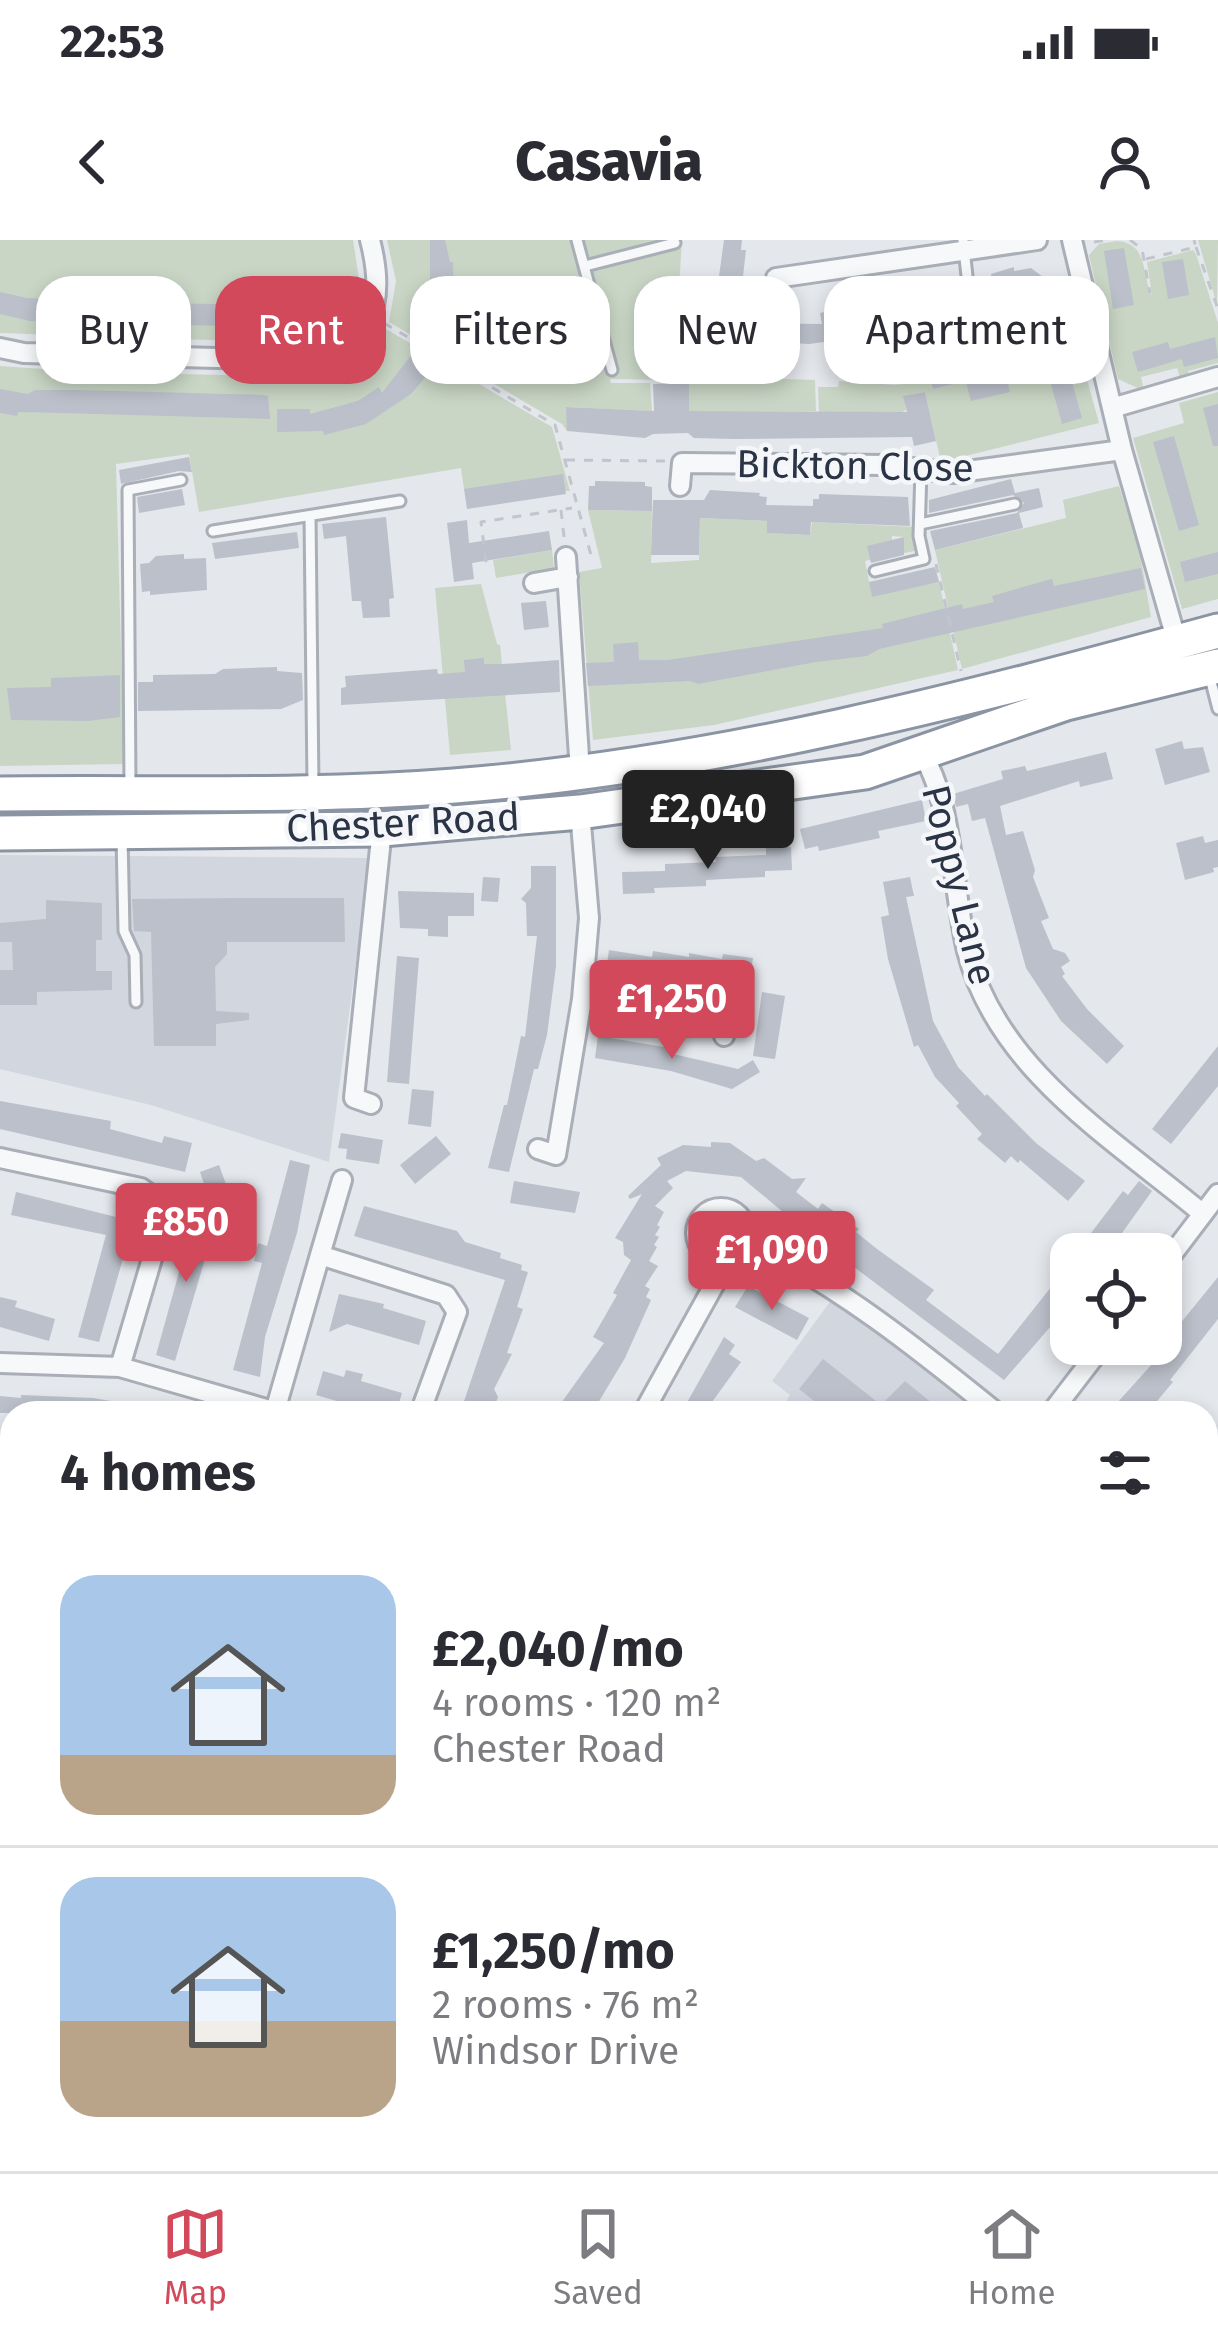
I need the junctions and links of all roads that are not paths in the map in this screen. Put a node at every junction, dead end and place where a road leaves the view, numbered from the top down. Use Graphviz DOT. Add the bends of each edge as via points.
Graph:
graph roads {
  1 [pos="370,240"];
  2 [pos="577,240"];
  3 [pos="1037,240"];
  4 [pos="1072,240"];
  5 [pos="676,243"];
  6 [pos="964,245"];
  7 [pos="585,266"];
  8 [pos="787,276"];
  9 [pos="968,276"];
  10 [pos="1079,276"];
  11 [pos="0,348"];
  12 [pos="612,370"];
  13 [pos="1218,377"];
  14 [pos="1105,384"];
  15 [pos="1112,408"];
  16 [pos="1122,450"];
  17 [pos="921,469"];
  18 [pos="181,480"];
  19 [pos="680,485"];
  20 [pos="400,501"];
  21 [pos="1015,504"];
  22 [pos="310,516"];
  23 [pos="923,524"];
  24 [pos="213,531"];
  25 [pos="566,556"];
  26 [pos="875,571"];
  27 [pos="568,577"];
  28 [pos="534,583"];
  29 [pos="1218,631"];
  30 [pos="1177,642"];
  31 [pos="1213,667"];
  32 [pos="1004,706"];
  33 [pos="1218,709"];
  34 [pos="831,730"];
  35 [pos="922,754"];
  36 [pos="580,772"];
  37 [pos="839,775"];
  38 [pos="321,792"];
  39 [pos="130,793"];
  40 [pos="0,794"];
  41 [pos="580,812"];
  42 [pos="382,829"];
  43 [pos="330,830"];
  44 [pos="122,831"];
  45 [pos="0,833"];
  46 [pos="728,996"];
  47 [pos="581,999"];
  48 [pos="136,1001"];
  49 [pos="371,1104"];
  50 [pos="555,1154"];
  51 [pos="0,1158"];
  52 [pos="342,1180"];
  53 [pos="1218,1194"];
  54 [pos="1203,1214"];
  55 [pos="746,1240"];
  56 [pos="1182,1242"];
  57 [pos="320,1255"];
  58 [pos="728,1258"];
  59 [pos="0,1363"];
  60 [pos="1088,1365"];
  61 [pos="120,1366"];
  62 [pos="235,1401"];
  63 [pos="281,1401"];
  64 [pos="424,1401"];
  65 [pos="650,1401"];
  66 [pos="982,1401"];
  67 [pos="1060,1401"];
  1 -- 11 [label="street" via="377,273 372,316 345,348 299,360"];
  2 -- 7 [label="lane"];
  3 -- 6 [label="street"];
  4 -- 10 [label="street"];
  5 -- 7 [label="lane"];
  6 -- 8 [label="street"];
  6 -- 9 [label="lane"];
  7 -- 12 [label="lane"];
  13 -- 15 [label="street"];
  14 -- 15 [label="street"];
  15 -- 16 [label="street"];
  16 -- 17 [label="street, Bickton Close" via="982,471"];
  16 -- 30 [label="street"];
  17 -- 19 [label="street, Bickton Close" via="682,463"];
  17 -- 23 [label="lane"];
  18 -- 39 [label="lane" via="128,490"];
  20 -- 22 [label="lane"];
  21 -- 23 [label="lane"];
  22 -- 24 [label="lane"];
  22 -- 38 [label="lane"];
  23 -- 26 [label="lane" via="924,559"];
  25 -- 27 [label="street"];
  27 -- 28 [label="street"];
  27 -- 36 [label="street"];
  29 -- 30 [label="highway, Chester Road"];
  30 -- 32 [label="highway, Chester Road"];
  31 -- 32 [label="highway, Chester Road" via="1066,703"];
  31 -- 33 [label="lane"];
  32 -- 34 [label="highway, Chester Road"];
  32 -- 35 [label="highway, Chester Road"];
  34 -- 36 [label="highway, Chester Road"];
  34 -- 37 [label="highway"];
  35 -- 37 [label="highway, Chester Road"];
  35 -- 54 [label="street, Poppy Lane" via="937,784 968,952 995,1016 1037,1076"];
  36 -- 38 [label="highway, Chester Road"];
  37 -- 41 [label="highway, Chester Road"];
  38 -- 39 [label="highway, Chester Road"];
  38 -- 43 [label="highway"];
  39 -- 40 [label="highway, Chester Road"];
  41 -- 42 [label="highway, Chester Road"];
  41 -- 47 [label="street" via="589,917"];
  42 -- 43 [label="highway, Chester Road"];
  42 -- 49 [label="street" via="354,1098"];
  43 -- 44 [label="highway, Chester Road"];
  44 -- 45 [label="highway, Chester Road"];
  44 -- 48 [label="lane" via="124,931 135,955"];
  46 -- 47 [label="street" via="724,1027"];
  47 -- 50 [label="street"];
  51 -- 61 [label="street" via="141,1188 155,1198 164,1218"];
  52 -- 57 [label="street"];
  53 -- 54 [label="street"];
  54 -- 56 [label="street"];
  55 -- 58 [label="street"];
  55 -- 58 [label="street" via="730,1210 706,1213 698,1245"];
  55 -- 66 [label="street" via="804,1268"];
  57 -- 63 [label="street"];
  57 -- 64 [label="street" via="454,1302"];
  58 -- 65 [label="street"];
  59 -- 61 [label="street"];
  60 -- 67 [label="street"];
  61 -- 62 [label="street"];
}
